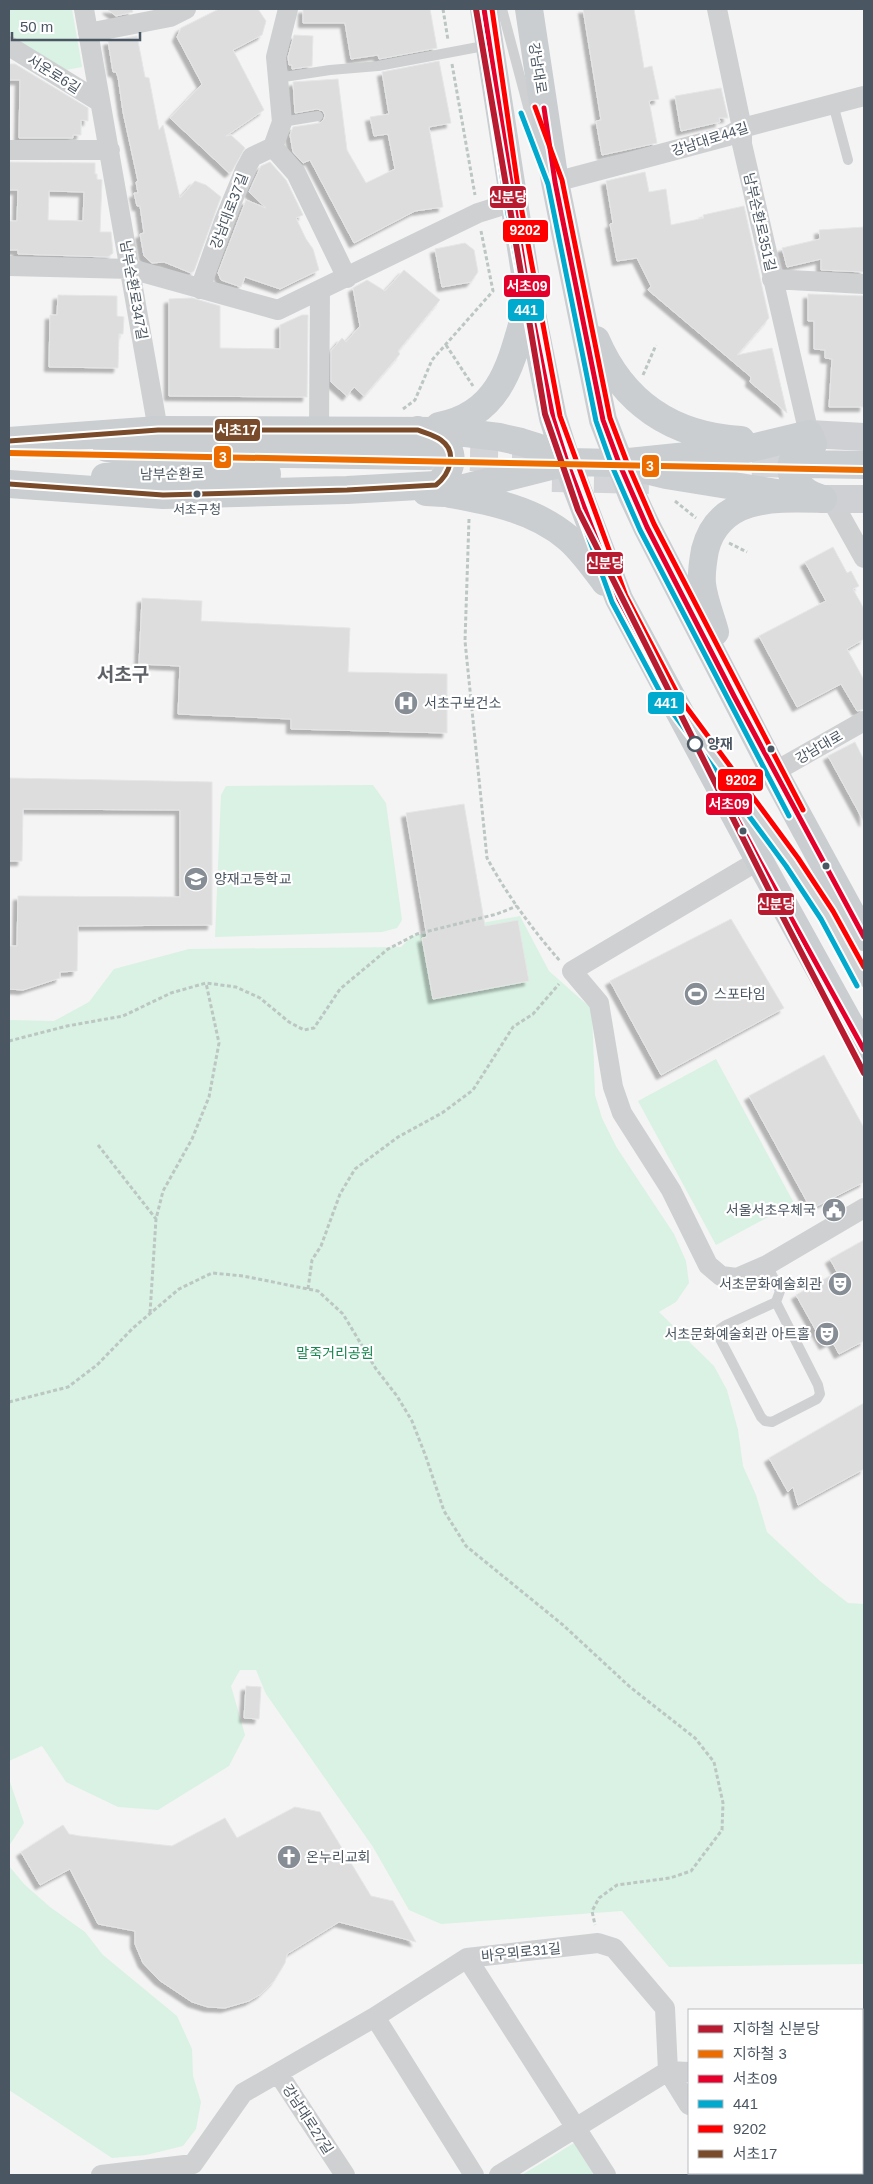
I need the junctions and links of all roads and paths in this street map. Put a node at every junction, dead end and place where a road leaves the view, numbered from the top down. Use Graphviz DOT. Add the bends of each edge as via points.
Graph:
graph roads {
  1 [pos="84,9"];
  2 [pos="186,9"];
  3 [pos="288,9"];
  4 [pos="443,9"];
  5 [pos="484,9"];
  6 [pos="502,9"];
  7 [pos="529,9"];
  8 [pos="717,9"];
  9 [pos="146,15"];
  10 [pos="88,33"];
  11 [pos="490,45"];
  12 [pos="9,46"];
  13 [pos="450,52"];
  14 [pos="277,78"];
  15 [pos="864,96"];
  16 [pos="100,102"];
  17 [pos="833,104"];
  18 [pos="318,116"];
  19 [pos="282,122"];
  20 [pos="742,128"];
  21 [pos="273,147"];
  22 [pos="9,150"];
  23 [pos="110,150"];
  24 [pos="848,160"];
  25 [pos="555,182"];
  26 [pos="513,202"];
  27 [pos="478,212"];
  28 [pos="9,266"];
  29 [pos="131,269"];
  30 [pos="347,278"];
  31 [pos="772,279"];
  32 [pos="864,284"];
  33 [pos="200,289"];
  34 [pos="320,290"];
  35 [pos="576,291"];
  36 [pos="529,299"];
  37 [pos="446,345"];
  38 [pos="656,345"];
  39 [pos="640,382"];
  40 [pos="477,392"];
  41 [pos="408,422"];
  42 [pos="158,430"];
  43 [pos="319,430"];
  44 [pos="809,434"];
  45 [pos="864,437"];
  46 [pos="9,442"];
  47 [pos="567,462"];
  48 [pos="619,463"];
  49 [pos="864,465"];
  50 [pos="431,475"];
  51 [pos="9,484"];
  52 [pos="864,484"];
  53 [pos="817,486"];
  54 [pos="347,490"];
  55 [pos="864,499"];
  56 [pos="675,501"];
  57 [pos="469,518"];
  58 [pos="700,522"];
  59 [pos="726,542"];
  60 [pos="747,552"];
  61 [pos="864,558"];
  62 [pos="619,599"];
  63 [pos="734,696"];
  64 [pos="673,701"];
  65 [pos="864,721"];
  66 [pos="774,772"];
  67 [pos="759,860"];
  68 [pos="517,906"];
  69 [pos="864,937"];
  70 [pos="572,971"];
  71 [pos="864,982"];
  72 [pos="206,983"];
  73 [pos="9,1041"];
  74 [pos="864,1050"];
  75 [pos="98,1145"];
  76 [pos="864,1208"];
  77 [pos="156,1219"];
  78 [pos="767,1265"];
  79 [pos="243,1276"];
  80 [pos="776,1302"];
  81 [pos="150,1314"];
  82 [pos="9,1402"];
  83 [pos="598,1943"];
  84 [pos="467,1958"];
  85 [pos="375,2017"];
  86 [pos="668,2071"];
  87 [pos="688,2072"];
  88 [pos="278,2073"];
  89 [pos="688,2103"];
  90 [pos="575,2128"];
  91 [pos="100,2175"];
  92 [pos="345,2175"];
  93 [pos="474,2175"];
  94 [pos="499,2175"];
  95 [pos="606,2175"];
  1 -- 10 [label="street, 남부순환로347길"];
  2 -- 9 [label="street" via="170,17"];
  3 -- 14 [label="street" via="276,58"];
  4 -- 13 [label="path"];
  5 -- 11 [label="main road"];
  6 -- 25 [label="lane" via="530,118"];
  7 -- 25 [label="main road, 강남대로"];
  8 -- 20 [label="street, 남부순환로351길"];
  9 -- 10 [label="street"];
  10 -- 16 [label="street, 남부순환로347길"];
  11 -- 13 [label="lane"];
  11 -- 26 [label="main road"];
  12 -- 16 [label="street, 서운로6길"];
  13 -- 14 [label="lane" via="378,66"];
  13 -- 27 [label="path"];
  14 -- 19 [label="street"];
  15 -- 17 [label="street, 강남대로44길"];
  16 -- 23 [label="street, 남부순환로347길"];
  17 -- 20 [label="street, 강남대로44길"];
  17 -- 24 [label="lane"];
  18 -- 19 [label="lane"];
  19 -- 21 [label="street"];
  20 -- 25 [label="street, 강남대로44길" via="728,136"];
  20 -- 31 [label="street, 남부순환로351길" via="742,144"];
  21 -- 30 [label="street" via="296,172"];
  21 -- 33 [label="street, 강남대로37길" via="252,158 245,170"];
  22 -- 23 [label="street"];
  23 -- 29 [label="street, 남부순환로347길"];
  25 -- 35 [label="main road, 강남대로"];
  26 -- 27 [label="street"];
  26 -- 36 [label="main road"];
  27 -- 30 [label="street"];
  27 -- 37 [label="path" via="493,291"];
  28 -- 29 [label="street"];
  29 -- 33 [label="street"];
  29 -- 42 [label="street, 남부순환로347길"];
  30 -- 34 [label="street"];
  31 -- 32 [label="street"];
  31 -- 44 [label="street, 남부순환로351길"];
  33 -- 34 [label="street" via="278,310"];
  34 -- 43 [label="street"];
  35 -- 44 [label="main road" via="601,352 614,374 632,396 662,420 704,435 740,440"];
  35 -- 48 [label="main road, 강남대로" via="603,420"];
  36 -- 41 [label="main road" via="511,361 488,402 459,421"];
  36 -- 47 [label="main road" via="552,418"];
  37 -- 40 [label="path"];
  37 -- 41 [label="path" via="432,360"];
  38 -- 39 [label="path"];
  41 -- 43 [label="main road"];
  41 -- 47 [label="main road" via="537,446"];
  41 -- 54 [label="main road" via="444,441 451,460 443,480 436,485"];
  42 -- 43 [label="main road"];
  42 -- 46 [label="main road"];
  44 -- 45 [label="main road"];
  44 -- 48 [label="main road" via="743,450"];
  44 -- 53 [label="main road" via="813,444 796,455 792,474 809,495"];
  46 -- 50 [label="main road, 남부순환로"];
  47 -- 48 [label="main road"];
  47 -- 50 [label="main road"];
  47 -- 62 [label="main road"];
  48 -- 53 [label="main road" via="666,475"];
  48 -- 63 [label="main road, 강남대로" via="647,527"];
  49 -- 53 [label="main road"];
  50 -- 51 [label="main road, 남부순환로" via="159,473"];
  50 -- 54 [label="main road"];
  50 -- 62 [label="main road" via="546,523 568,538"];
  51 -- 54 [label="main road" via="163,495"];
  52 -- 53 [label="main road"];
  53 -- 55 [label="main road"];
  53 -- 61 [label="street"];
  53 -- 63 [label="main road" via="742,506 720,520 712,531 704,557 702,585"];
  56 -- 58 [label="path"];
  57 -- 68 [label="path" via="465,641 487,858"];
  59 -- 60 [label="path"];
  62 -- 64 [label="main road"];
  63 -- 66 [label="main road, 강남대로"];
  64 -- 67 [label="main road"];
  64 -- 71 [label="lane" via="797,870 827,915"];
  65 -- 66 [label="street, 강남대로"];
  66 -- 69 [label="main road, 강남대로"];
  67 -- 70 [label="street"];
  67 -- 74 [label="main road"];
  68 -- 70 [label="path" via="541,940"];
  68 -- 72 [label="path" via="417,934 388,949 340,989 314,1028 304,1030 260,998 236,987"];
  70 -- 78 [label="street" via="599,1003 613,1087 622,1113 671,1190 708,1265 721,1276 738,1278"];
  70 -- 79 [label="path" via="533,1014 513,1027 472,1090 355,1169 340,1194 321,1246 312,1260 308,1289"];
  72 -- 73 [label="path" via="171,993 123,1016"];
  72 -- 77 [label="path" via="219,1043 209,1097 192,1139 163,1191"];
  75 -- 77 [label="path"];
  76 -- 78 [label="street"];
  77 -- 81 [label="path"];
  78 -- 80 [label="lane" via="780,1291"];
  79 -- 81 [label="path" via="212,1273 179,1289"];
  79 -- 83 [label="path" via="318,1292 342,1314 412,1421 444,1511 466,1546 562,1625 630,1687 695,1738 714,1762 723,1803 722,1830 690,1871 670,1878 617,1885 599,1898 592,1911"];
  80 -- 80 [label="lane" via="726,1325 718,1335 761,1417 772,1422 820,1394"];
  81 -- 82 [label="path" via="97,1365 68,1387"];
  83 -- 84 [label="street, 바우뫼로31길"];
  83 -- 86 [label="street" via="614,1948 665,2008"];
  84 -- 85 [label="street, 바우뫼로31길"];
  84 -- 90 [label="street"];
  85 -- 88 [label="street, 바우뫼로31길"];
  85 -- 93 [label="street"];
  86 -- 87 [label="street"];
  86 -- 89 [label="street"];
  86 -- 90 [label="street"];
  88 -- 91 [label="street, 강남대로27길" via="243,2093 193,2164"];
  88 -- 92 [label="street, 강남대로27길"];
  90 -- 94 [label="street"];
  90 -- 95 [label="street"];
}
